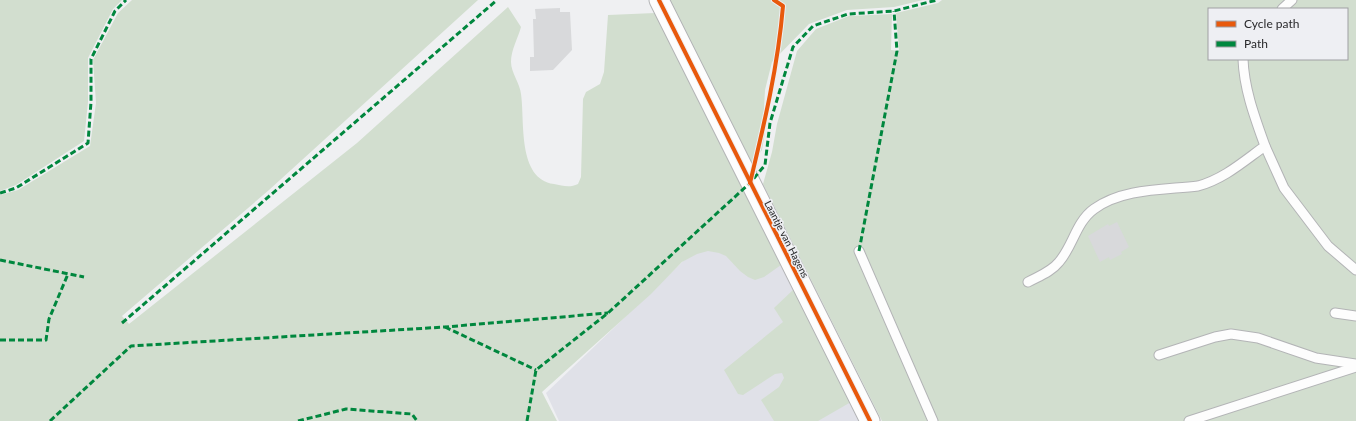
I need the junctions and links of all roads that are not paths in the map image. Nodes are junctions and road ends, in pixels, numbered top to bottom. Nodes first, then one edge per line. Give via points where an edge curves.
1 (659, 0) edge
2 (1292, 0) edge
3 (1283, 8) edge
4 (1243, 60) edge
5 (1265, 146) junction
6 (859, 251) dead end
7 (1356, 270) edge
8 (1028, 282) dead end
9 (1336, 313) dead end
10 (1356, 316) edge
11 (1159, 355) dead end
12 (1356, 364) edge
13 (1356, 367) edge
14 (870, 421) edge
15 (933, 421) edge
16 (1188, 421) edge

1 - 14 street, Laantje van Hagens
2 - 3 lane
4 - 5 lane via 1250,101
5 - 7 lane via 1284,188 1328,246
5 - 8 lane via 1208,184 1138,192 1110,200 1094,209 1076,231 1059,262 1046,273
6 - 15 lane
9 - 10 lane
11 - 12 lane via 1231,334 1258,338 1316,358
13 - 16 lane

